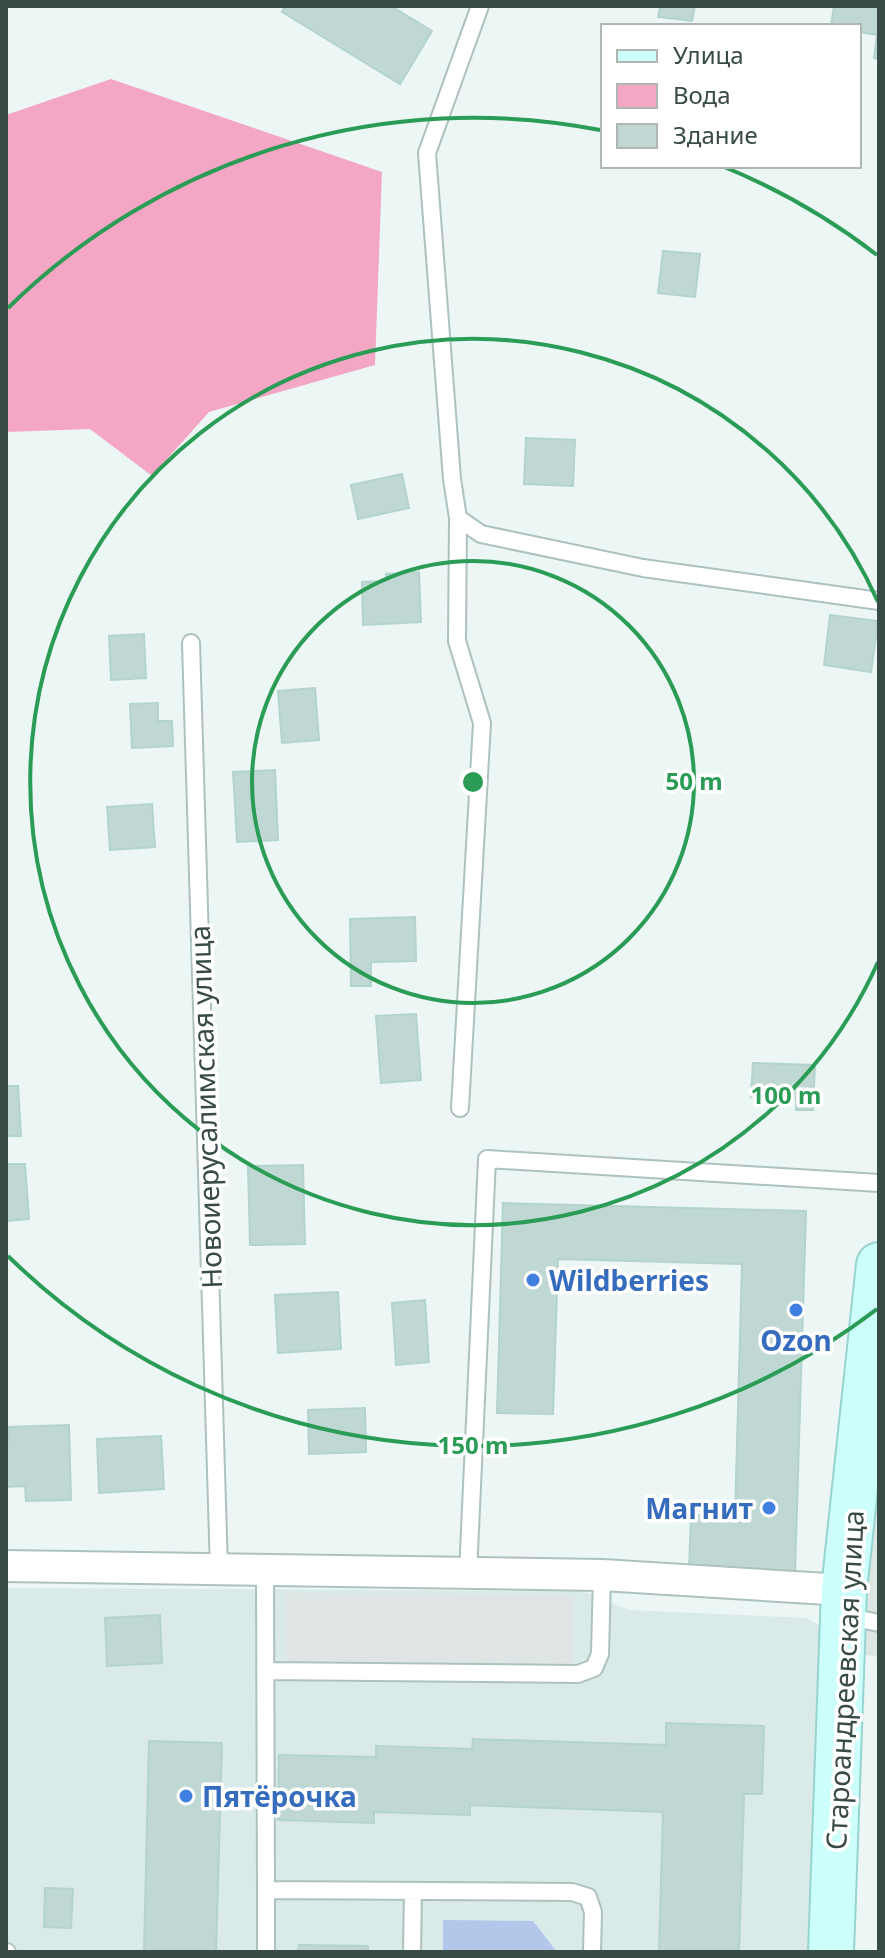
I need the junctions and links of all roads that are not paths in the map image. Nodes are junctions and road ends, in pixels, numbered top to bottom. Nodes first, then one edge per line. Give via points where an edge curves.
1 (480, 6) edge
2 (458, 518) junction
3 (879, 601) edge
4 (191, 643) dead end
5 (460, 1108) dead end
6 (879, 1183) edge
7 (879, 1268) edge
8 (6, 1566) edge
9 (219, 1570) junction
10 (265, 1571) junction
11 (468, 1573) junction
12 (602, 1575) junction
13 (855, 1610) edge
14 (265, 1671) junction
15 (266, 1890) junction
16 (413, 1891) junction
17 (266, 1952) edge
18 (412, 1952) edge
19 (592, 1952) edge
20 (831, 1952) edge

1 - 2 lane via 427,153
2 - 3 lane via 481,534 600,560
2 - 5 lane via 457,641 482,723
4 - 9 lane, Новоиерусалимская улица
6 - 11 lane via 487,1159
7 - 13 street, Староандреевская улица
8 - 9 street
9 - 10 street
10 - 11 street
10 - 14 lane
11 - 12 street
12 - 13 street
12 - 14 lane via 600,1654 594,1668 578,1674
13 - 20 street, Староандреевская улица
14 - 15 lane
15 - 16 lane
15 - 17 lane
16 - 18 lane
16 - 19 lane via 572,1892 588,1897

